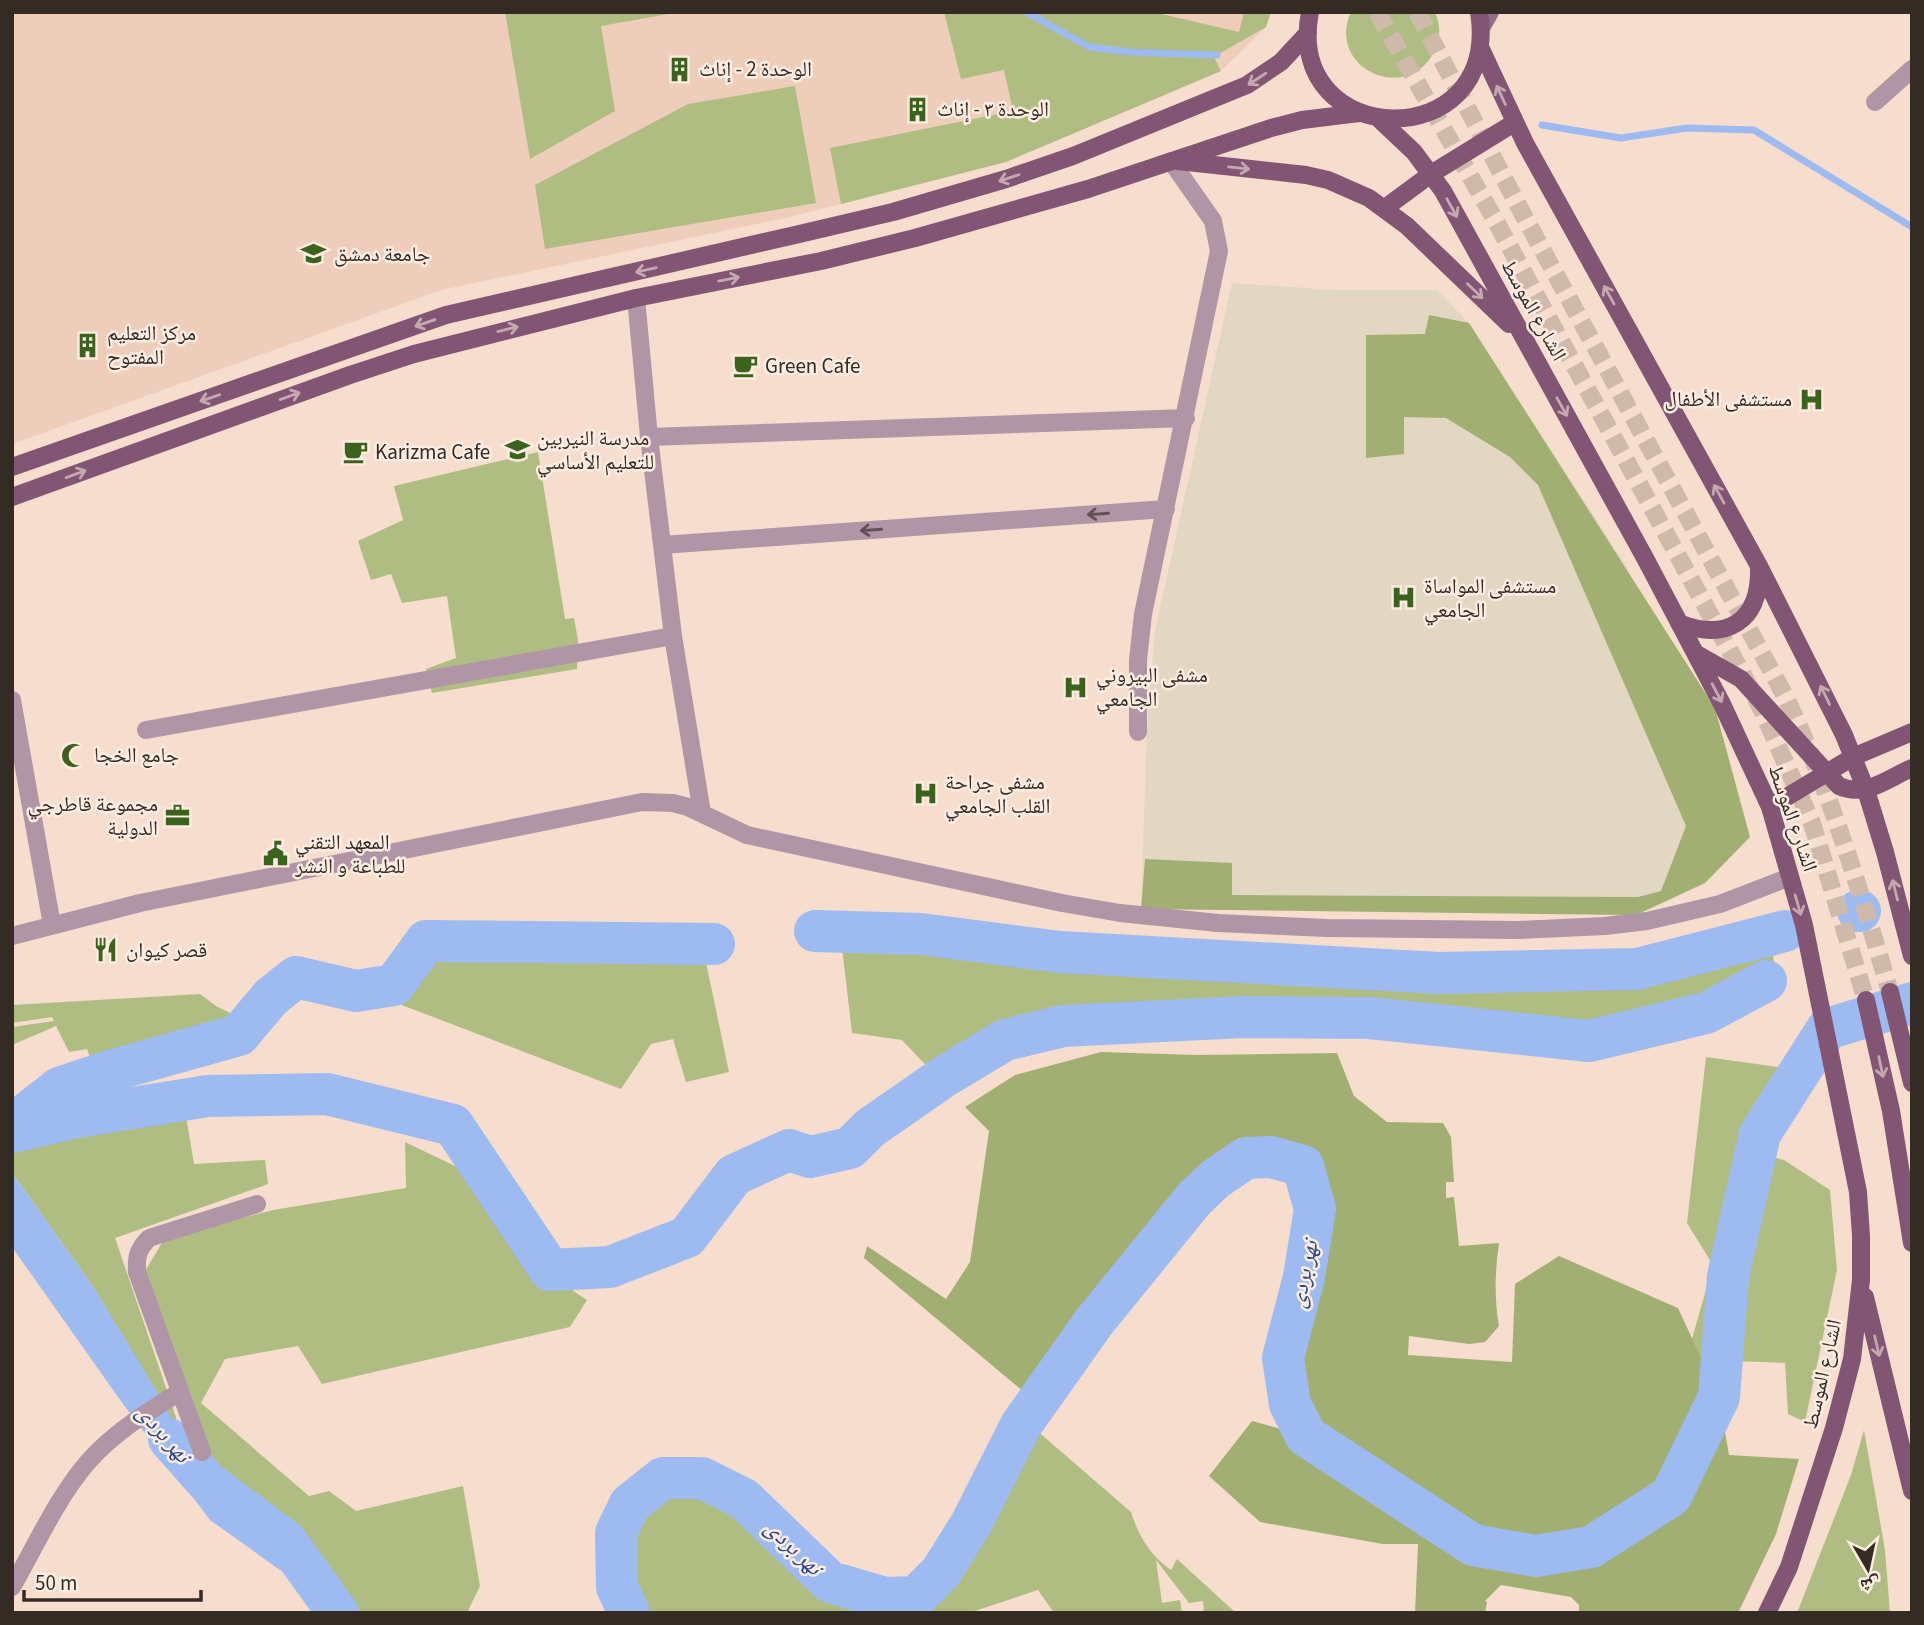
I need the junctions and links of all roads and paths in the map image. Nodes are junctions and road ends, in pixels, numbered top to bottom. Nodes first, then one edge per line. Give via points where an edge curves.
1 (1310, 12) edge
2 (1483, 17) edge
3 (1308, 33) junction
4 (1480, 47) junction
5 (1912, 69) edge
6 (1875, 102) dead end
7 (1359, 113) junction
8 (1377, 118) junction
9 (1514, 123) junction
10 (1171, 161) junction
11 (1431, 174) junction
12 (1385, 208) junction
13 (636, 298) junction
14 (1522, 336) junction
15 (1185, 418) junction
16 (649, 438) junction
17 (12, 467) edge
18 (12, 497) edge
19 (1166, 509) junction
20 (662, 545) junction
21 (1759, 566) junction
22 (1679, 623) junction
23 (673, 636) junction
24 (1695, 653) junction
25 (12, 700) edge
26 (146, 730) dead end
27 (1138, 732) dead end
28 (1912, 732) edge
29 (1853, 757) junction
30 (1912, 768) edge
31 (1826, 772) junction
32 (1866, 790) junction
33 (1770, 807) junction
34 (702, 813) junction
35 (1790, 877) junction
36 (52, 925) junction
37 (12, 936) edge
38 (1912, 956) edge
39 (1890, 992) tunnel mouth
40 (1866, 1000) tunnel mouth
41 (1912, 1083) edge
42 (257, 1204) dead end
43 (1912, 1243) edge
44 (1861, 1280) junction
45 (180, 1392) junction
46 (202, 1452) dead end
47 (1912, 1490) edge
48 (12, 1587) edge
49 (1767, 1613) edge

1 - 3 main road
2 - 4 main road
3 - 7 main road via 1310,53 1327,89
3 -> 17 main road via 1281,62 1247,85 1006,179 893,212 446,315
4 - 8 main road via 1465,83 1436,110 1397,120
9 -> 4 main road
5 - 6 street
7 - 8 main road
7 - 10 main road via 1302,120
8 - 11 main road, الشارع الموسط
9 - 11 main road
21 -> 9 main road
10 -> 12 main road via 1306,175 1348,188
13 -> 10 main road via 915,238 1007,214
10 - 15 street via 1213,221 1218,241
11 - 12 main road
11 -> 14 main road, الشارع الموسط
12 -> 14 main road
13 - 16 street
18 -> 13 main road via 414,354
14 -> 22 main road, الشارع الموسط
15 - 16 street
15 - 19 street
16 - 20 street
19 -> 20 street
19 - 27 street via 1141,629
20 - 23 street
21 - 22 main road via 1757,596 1736,623 1706,631
29 -> 21 main road
22 - 24 main road, الشارع الموسط
23 - 26 street
23 - 34 street
24 - 31 main road via 1741,679
24 -> 33 main road, الشارع الموسط
25 - 36 street
28 - 29 main road
29 - 31 main road
29 - 32 main road
30 - 32 main road
31 - 32 main road via 1839,786
31 - 33 main road
38 -> 32 main road
33 - 35 main road, الشارع الموسط
34 - 35 street via 747,835 1062,904 1218,923 1518,930 1605,926 1720,904
34 - 36 street via 673,803 642,802 140,903
35 -> 44 main road, الشارع الموسط via 1804,925 1858,1192
36 - 37 street
39 - 41 main road
40 -> 43 main road via 1891,1111
42 - 45 street via 149,1238 140,1247 137,1272
44 -> 47 main road
44 - 49 main road, الشارع الموسط via 1845,1394 1789,1567
45 - 46 street
45 - 48 street via 121,1431 88,1463

